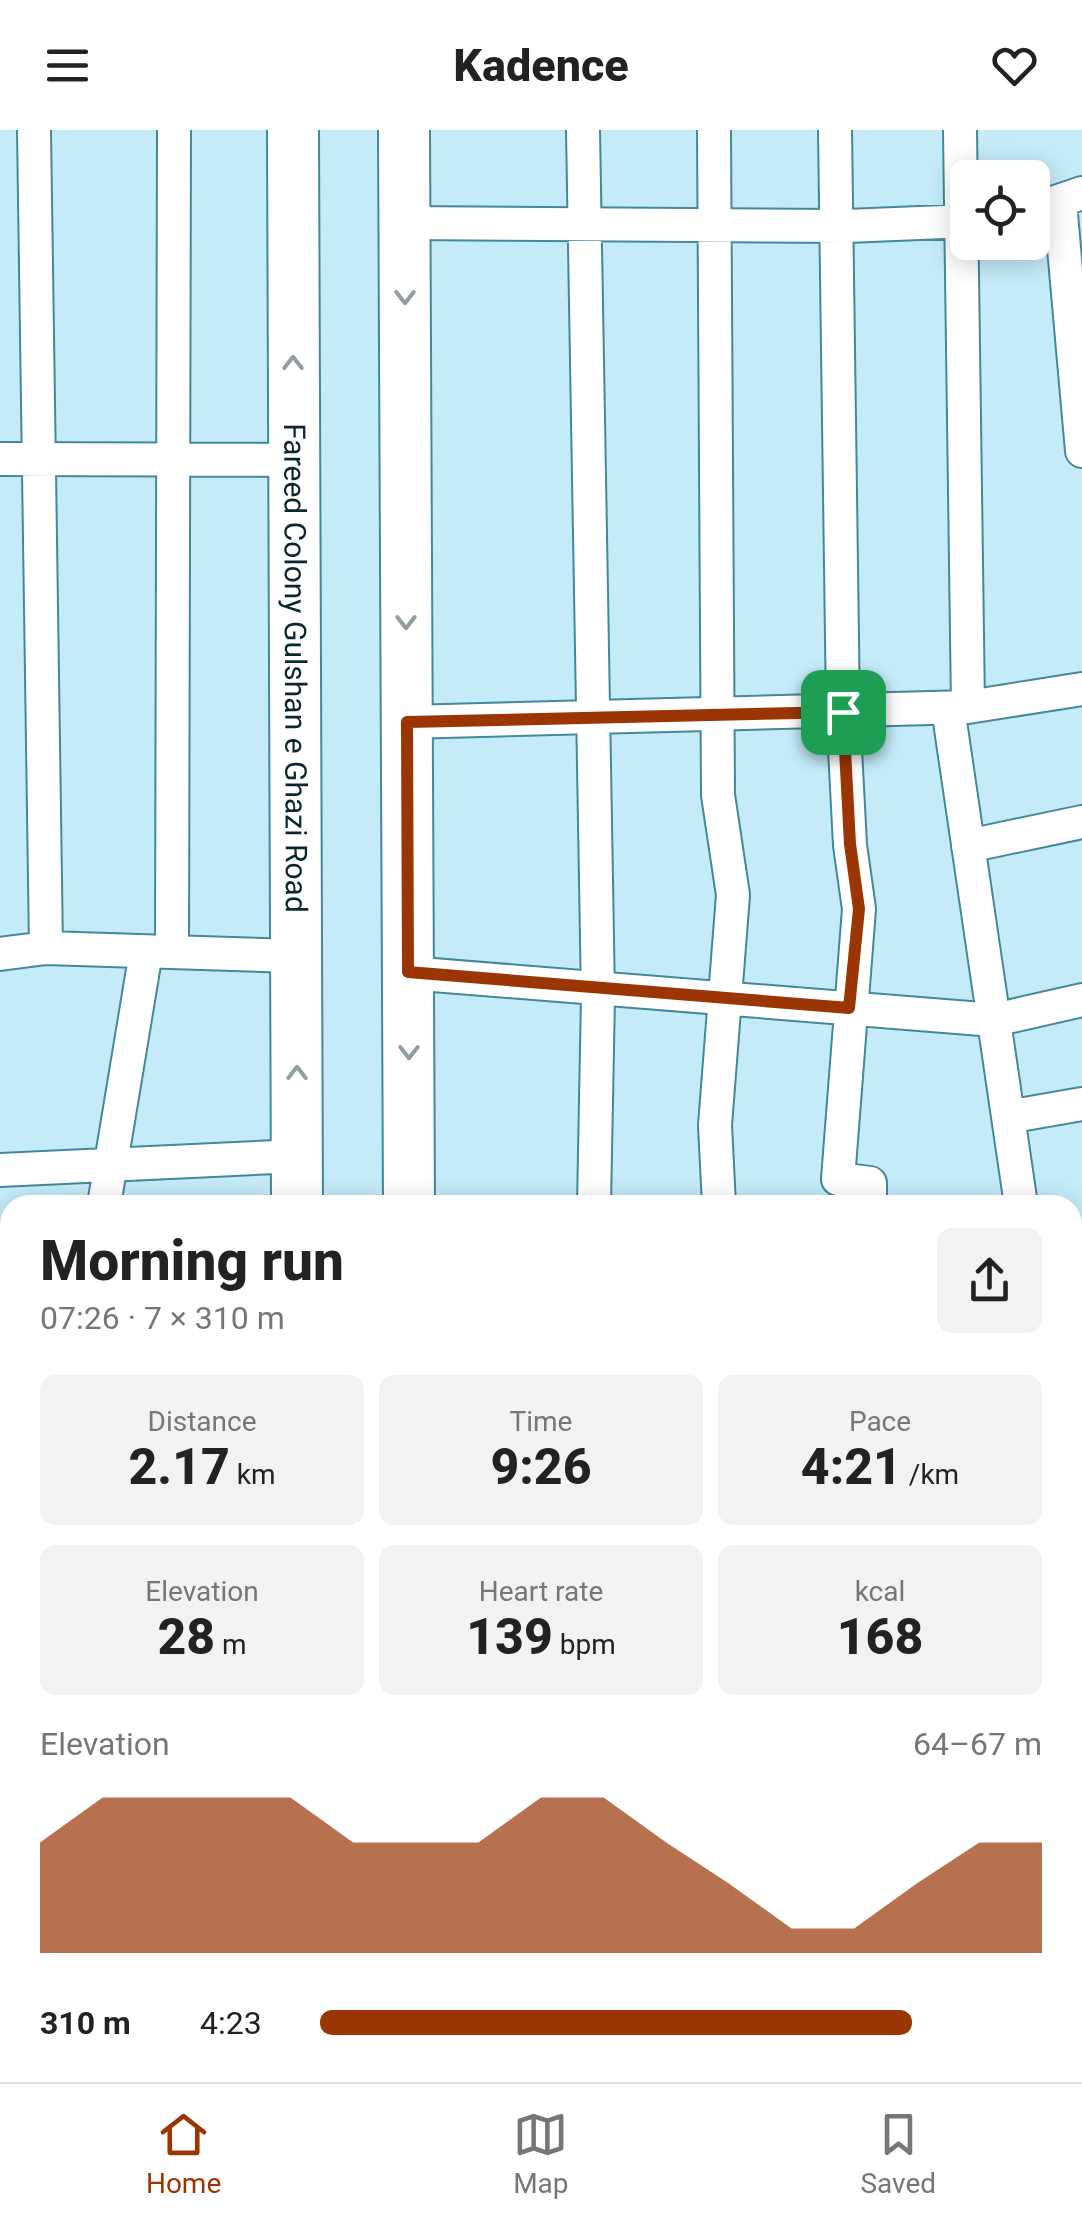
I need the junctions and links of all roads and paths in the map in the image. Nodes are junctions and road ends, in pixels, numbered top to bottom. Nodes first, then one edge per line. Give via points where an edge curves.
1 (34, 130) edge
2 (174, 130) edge
3 (293, 130) edge
4 (404, 130) edge
5 (582, 130) edge
6 (714, 130) edge
7 (836, 130) edge
8 (960, 130) edge
9 (962, 160) edge
10 (1058, 202) edge
11 (950, 222) edge
12 (404, 223) junction
13 (582, 224) junction
14 (712, 225) junction
15 (838, 226) junction
16 (964, 260) edge
17 (1082, 451) edge
18 (0, 459) edge
19 (40, 459) junction
20 (173, 460) junction
21 (294, 460) junction
22 (1082, 690) edge
23 (958, 708) junction
24 (843, 712) junction
25 (716, 715) junction
26 (594, 719) junction
27 (407, 722) junction
28 (1081, 829) edge
29 (968, 846) junction
30 (46, 948) junction
31 (159, 952) junction
32 (0, 954) edge
33 (296, 956) junction
34 (408, 972) junction
35 (598, 988) junction
36 (726, 998) junction
37 (1082, 1000) edge
38 (849, 1008) junction
39 (994, 1020) junction
40 (1082, 1104) edge
41 (1008, 1117) junction
42 (297, 1156) junction
43 (109, 1166) junction
44 (0, 1170) edge
45 (105, 1195) edge
46 (297, 1195) edge
47 (409, 1195) edge
48 (594, 1195) edge
49 (719, 1195) edge
50 (870, 1195) edge
51 (1020, 1195) edge

1 - 19 street
2 - 20 street
21 -> 3 main road, Fareed Colony Gulshan e Ghazi Road
4 - 12 main road
5 - 13 street
6 - 14 street
7 - 15 street
8 - 9 street
10 - 17 street
11 - 15 street
12 - 13 street
12 -> 27 main road
13 - 14 street
13 - 26 street
14 - 15 street
14 - 25 street
15 - 24 street
16 - 23 street
18 - 19 street
19 - 20 street
19 - 30 street
20 - 21 street
20 - 31 street
21 - 33 main road, Fareed Colony Gulshan e Ghazi Road
22 - 23 street
23 - 24 street
23 - 29 street
24 - 25 street
24 - 38 street via 859,909
25 - 26 street
25 - 36 street via 718,794 733,894
26 - 27 street
26 - 35 street
27 - 34 main road
28 - 29 street
29 - 39 street
30 - 31 street
30 - 32 street
31 - 33 street
31 - 43 street
42 -> 33 main road, Fareed Colony Gulshan e Ghazi Road
34 - 35 street
34 -> 47 main road
35 - 36 street
35 - 48 street
36 - 38 street
36 - 49 street via 715,1125
37 - 39 street
38 - 39 street
38 - 50 street via 838,1179 870,1183
39 - 41 street
40 - 41 street
41 - 51 street
42 - 43 street
42 - 46 main road, Fareed Colony Gulshan e Ghazi Road
43 - 44 street
43 - 45 street

